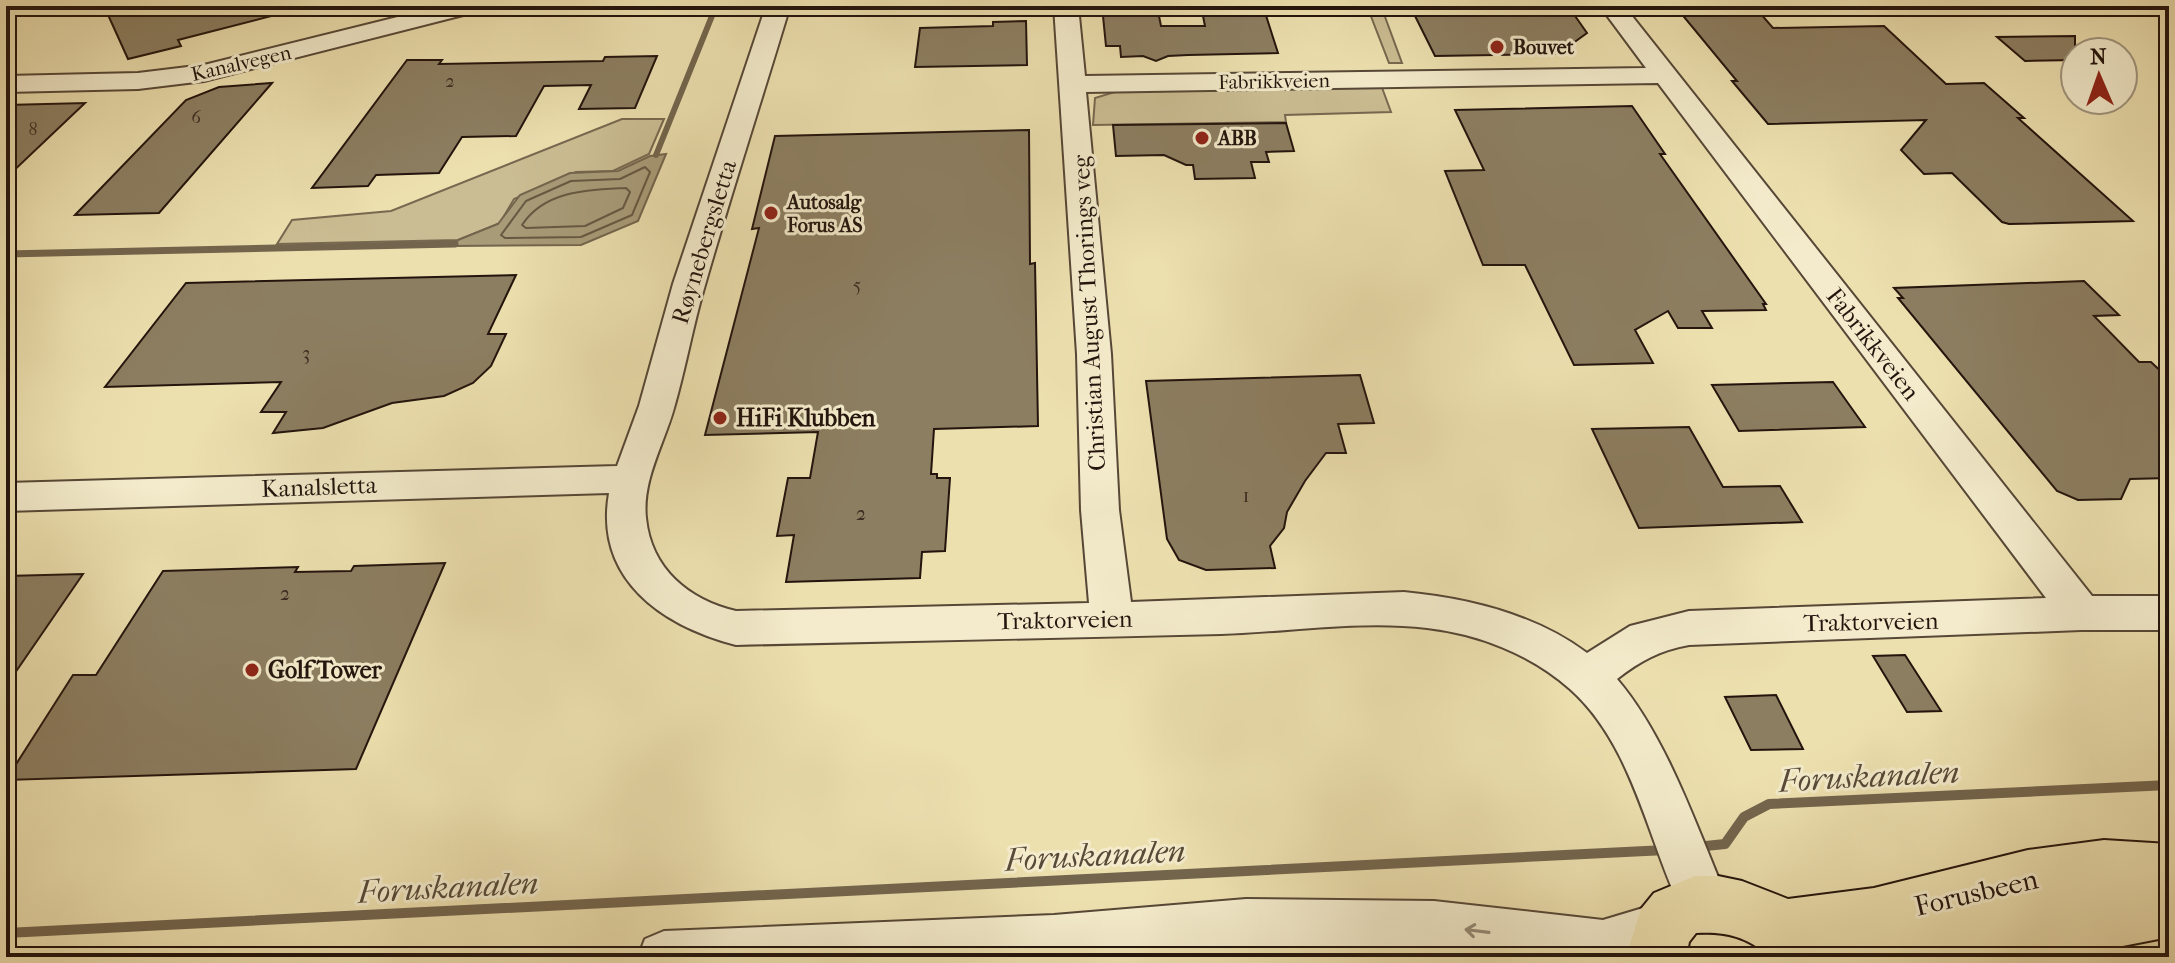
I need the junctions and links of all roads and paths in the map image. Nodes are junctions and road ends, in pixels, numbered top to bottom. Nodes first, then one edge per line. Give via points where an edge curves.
1 (471, 6) edge
2 (778, 6) edge
3 (1066, 6) edge
4 (1612, 6) edge
5 (1666, 75) junction
6 (6, 84) edge
7 (1073, 84) junction
8 (633, 479) junction
9 (6, 497) edge
10 (2081, 613) junction
11 (2169, 613) edge
12 (1112, 620) junction
13 (1588, 678) junction
14 (2169, 873) edge
15 (2169, 909) edge
16 (1677, 913) edge
17 (1054, 940) junction
18 (1807, 948) edge
19 (664, 957) edge
20 (1228, 957) edge
21 (1974, 957) edge

1 - 6 street, Kanalvegen via 204,73 138,81
2 - 8 street, Røynebergsletta
3 - 7 street, Christian August Thorings veg
4 - 5 street, Fabrikkveien
5 - 7 street, Fabrikkveien
5 - 10 street, Fabrikkveien
7 - 12 street, Christian August Thorings veg
8 - 9 street, Kanalsletta
8 - 12 street, Traktorveien via 626,516 640,569 663,594 710,623 765,628
10 - 11 street, Traktorveien
10 - 13 street, Traktorveien via 1689,628 1653,634 1619,652
12 - 13 street, Traktorveien via 1432,611 1511,633
13 - 16 street, Traktorveien via 1647,766 1665,816
14 - 18 main road, Forusbeen via 2041,900 1894,948
15 - 21 main road via 2062,927
16 -> 17 street via 1603,946 1402,925 1246,924
16 - 18 main road via 1742,907
17 - 19 street
17 - 20 street

